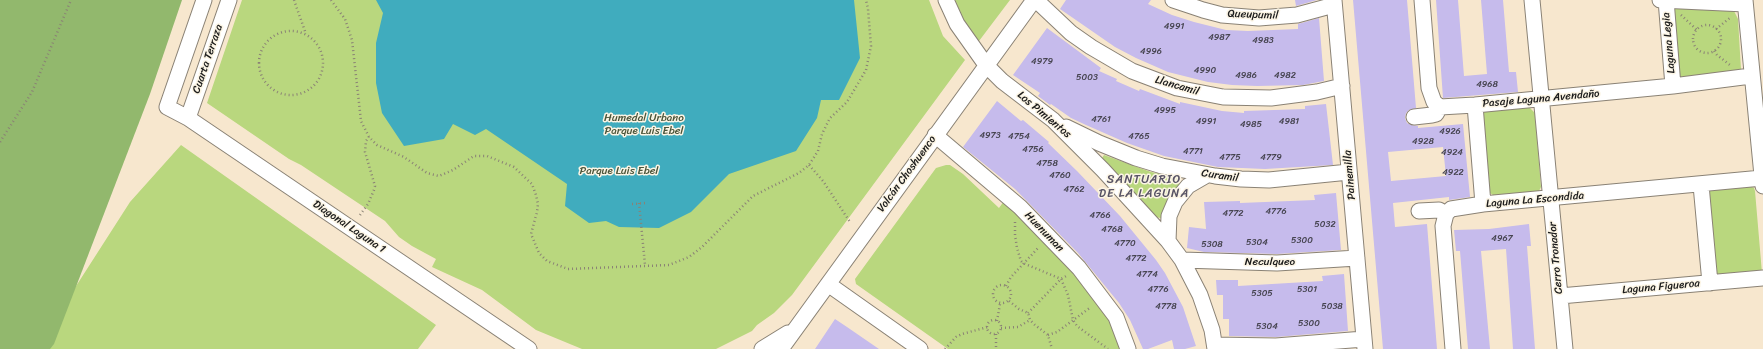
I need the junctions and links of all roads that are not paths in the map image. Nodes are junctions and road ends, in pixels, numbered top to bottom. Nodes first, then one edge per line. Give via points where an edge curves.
1 (204, 0) edge
2 (229, 0) edge
3 (946, 0) edge
4 (1035, 0) edge
5 (1173, 0) edge
6 (1422, 0) edge
7 (1532, 0) edge
8 (1660, 0) edge
9 (1666, 0) edge
10 (1334, 2) edge
11 (1745, 2) edge
12 (986, 65) junction
13 (1751, 76) junction
14 (1342, 86) junction
15 (1673, 86) junction
16 (1542, 98) junction
17 (1475, 105) junction
18 (1440, 107) junction
19 (1414, 117) dead end
20 (188, 118) junction
21 (1053, 120) junction
22 (935, 135) junction
23 (1349, 172) junction
24 (1207, 175) junction
25 (1763, 182) edge
26 (1701, 185) junction
27 (1551, 198) junction
28 (1483, 204) junction
29 (1419, 211) dead end
30 (1446, 214) junction
31 (1168, 240) junction
32 (1357, 258) junction
33 (1182, 260) junction
34 (1763, 278) edge
35 (1710, 283) junction
36 (828, 284) junction
37 (1560, 296) junction
38 (799, 323) junction
39 (902, 344) edge
40 (1365, 344) edge
41 (1215, 347) edge
42 (529, 349) edge
43 (762, 349) edge
44 (781, 349) edge
45 (920, 349) edge
46 (1128, 349) edge
47 (1453, 349) edge
48 (1565, 349) edge

1 - 20 street, Diagonal Laguna 1 via 167,107
2 - 20 street, Cuarta Terraza
3 - 12 street, Los Pimientos via 960,29
4 - 12 street, Volcán Choshuenco
4 - 14 street, Llancamil via 1091,48 1132,71 1177,88 1224,97 1263,98 1294,96
5 - 10 street, Queupumil via 1222,15 1259,18 1297,15
6 - 18 street via 1429,88 1434,102
7 - 16 street, Cerro Tronador
8 - 9 street
9 - 11 street
9 - 15 street, Laguna Legia
10 - 14 street, Painemilla
11 - 13 street
12 - 21 street, Los Pimientos via 1002,81
12 - 22 street, Volcán Choshuenco
13 - 15 street, Pasaje Laguna Avendaño
13 - 25 street
14 - 23 street, Painemilla
15 - 16 street, Pasaje Laguna Avendaño
16 - 17 street, Pasaje Laguna Avendaño
16 - 27 street, Cerro Tronador
17 - 18 street, Pasaje Laguna Avendaño
17 - 28 street
18 - 19 street via 1432,116
20 - 42 street, Diagonal Laguna 1
21 - 24 street, Curamil via 1136,158
21 - 31 street, Los Pimientos
22 - 36 street, Volcán Choshuenco
22 - 46 street, Huenuman via 1020,206 1079,268 1116,317
23 - 24 street, Curamil via 1261,180
23 - 32 street, Painemilla
24 - 31 street via 1188,186 1175,202 1169,216
25 - 26 street, Laguna La Escondida
26 - 27 street, Laguna La Escondida
26 - 35 street
27 - 28 street, Laguna La Escondida
27 - 37 street, Cerro Tronador
28 - 30 street, Laguna La Escondida via 1451,209
29 - 30 street via 1436,209
30 - 47 street via 1442,226
31 - 33 street, Los Pimientos
32 - 33 street, Neculqueo via 1277,263
32 - 40 street, Painemilla
33 - 41 street, Los Pimientos via 1200,294
34 - 35 street, Laguna Figueroa
35 - 37 street, Laguna Figueroa
36 - 38 street, Volcán Choshuenco
36 - 39 street
37 - 48 street, Cerro Tronador
38 - 43 street
38 - 44 street, Volcán Choshuenco
39 - 45 street
40 - 41 street

